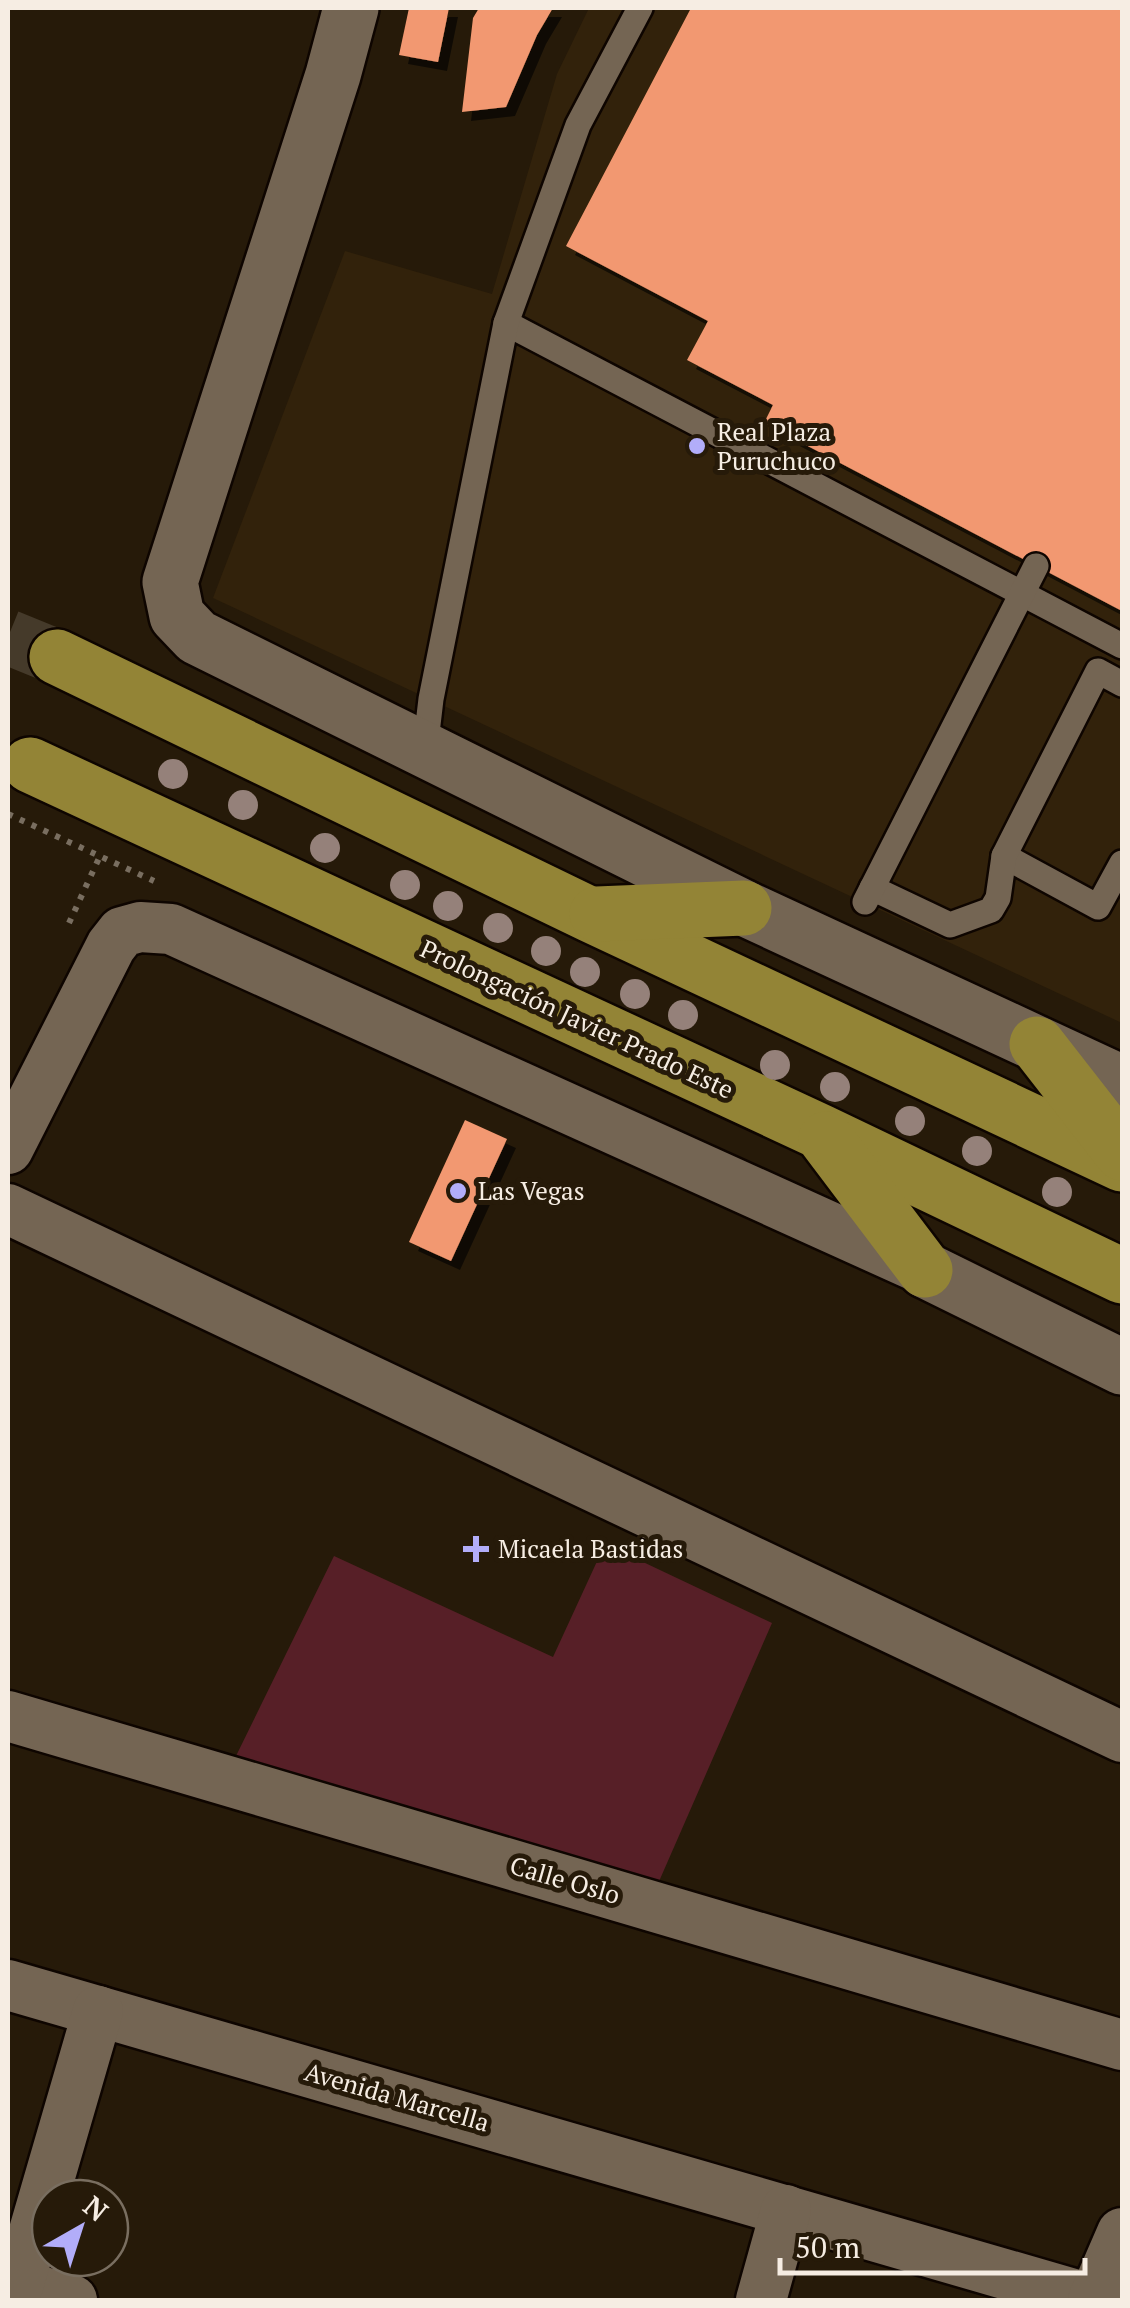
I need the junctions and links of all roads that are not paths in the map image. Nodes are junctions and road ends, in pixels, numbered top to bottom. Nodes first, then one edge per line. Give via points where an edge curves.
1 (350, 8) edge
2 (640, 8) edge
3 (506, 323) junction
4 (1036, 566) dead end
5 (1021, 593) junction
6 (1122, 646) edge
7 (57, 657) tunnel mouth
8 (1122, 684) edge
9 (425, 750) junction
10 (30, 765) dead end
11 (1004, 856) junction
12 (1122, 862) edge
13 (744, 908) junction
14 (591, 914) junction
15 (1037, 1044) junction
16 (1122, 1083) edge
17 (821, 1132) junction
18 (8, 1149) edge
19 (1122, 1153) edge
20 (1122, 1164) edge
21 (8, 1209) edge
22 (925, 1270) junction
23 (1122, 1276) edge
24 (1122, 1367) edge
25 (8, 1716) edge
26 (1122, 1737) edge
27 (8, 1985) edge
28 (98, 2011) junction
29 (1122, 2045) edge
30 (786, 2210) junction
31 (1122, 2232) edge
32 (13, 2290) edge
33 (72, 2300) edge
34 (762, 2300) edge
35 (1093, 2300) edge

1 - 9 street via 170,582 177,616 197,638
2 - 3 lane via 578,125
3 - 5 lane
3 - 9 lane
4 - 5 lane
5 - 6 lane
5 - 11 lane via 868,895 950,925 991,910
7 - 14 main road
8 - 11 lane via 1098,671
9 - 13 street
10 - 17 main road, Prolongación Javier Prado Este
11 - 12 lane via 1098,907
13 - 14 main road
13 - 15 street
14 - 20 main road
15 - 16 street
15 - 19 main road
17 - 22 main road
17 - 23 main road, Prolongación Javier Prado Este
18 - 22 street via 111,946 122,932 171,929
21 - 26 street
22 - 24 street
25 - 29 street, Calle Oslo
27 - 28 street, Avenida Marcella
28 - 30 street, Avenida Marcella
28 - 32 street
30 - 34 street
30 - 35 street
31 - 35 street
32 - 33 street

